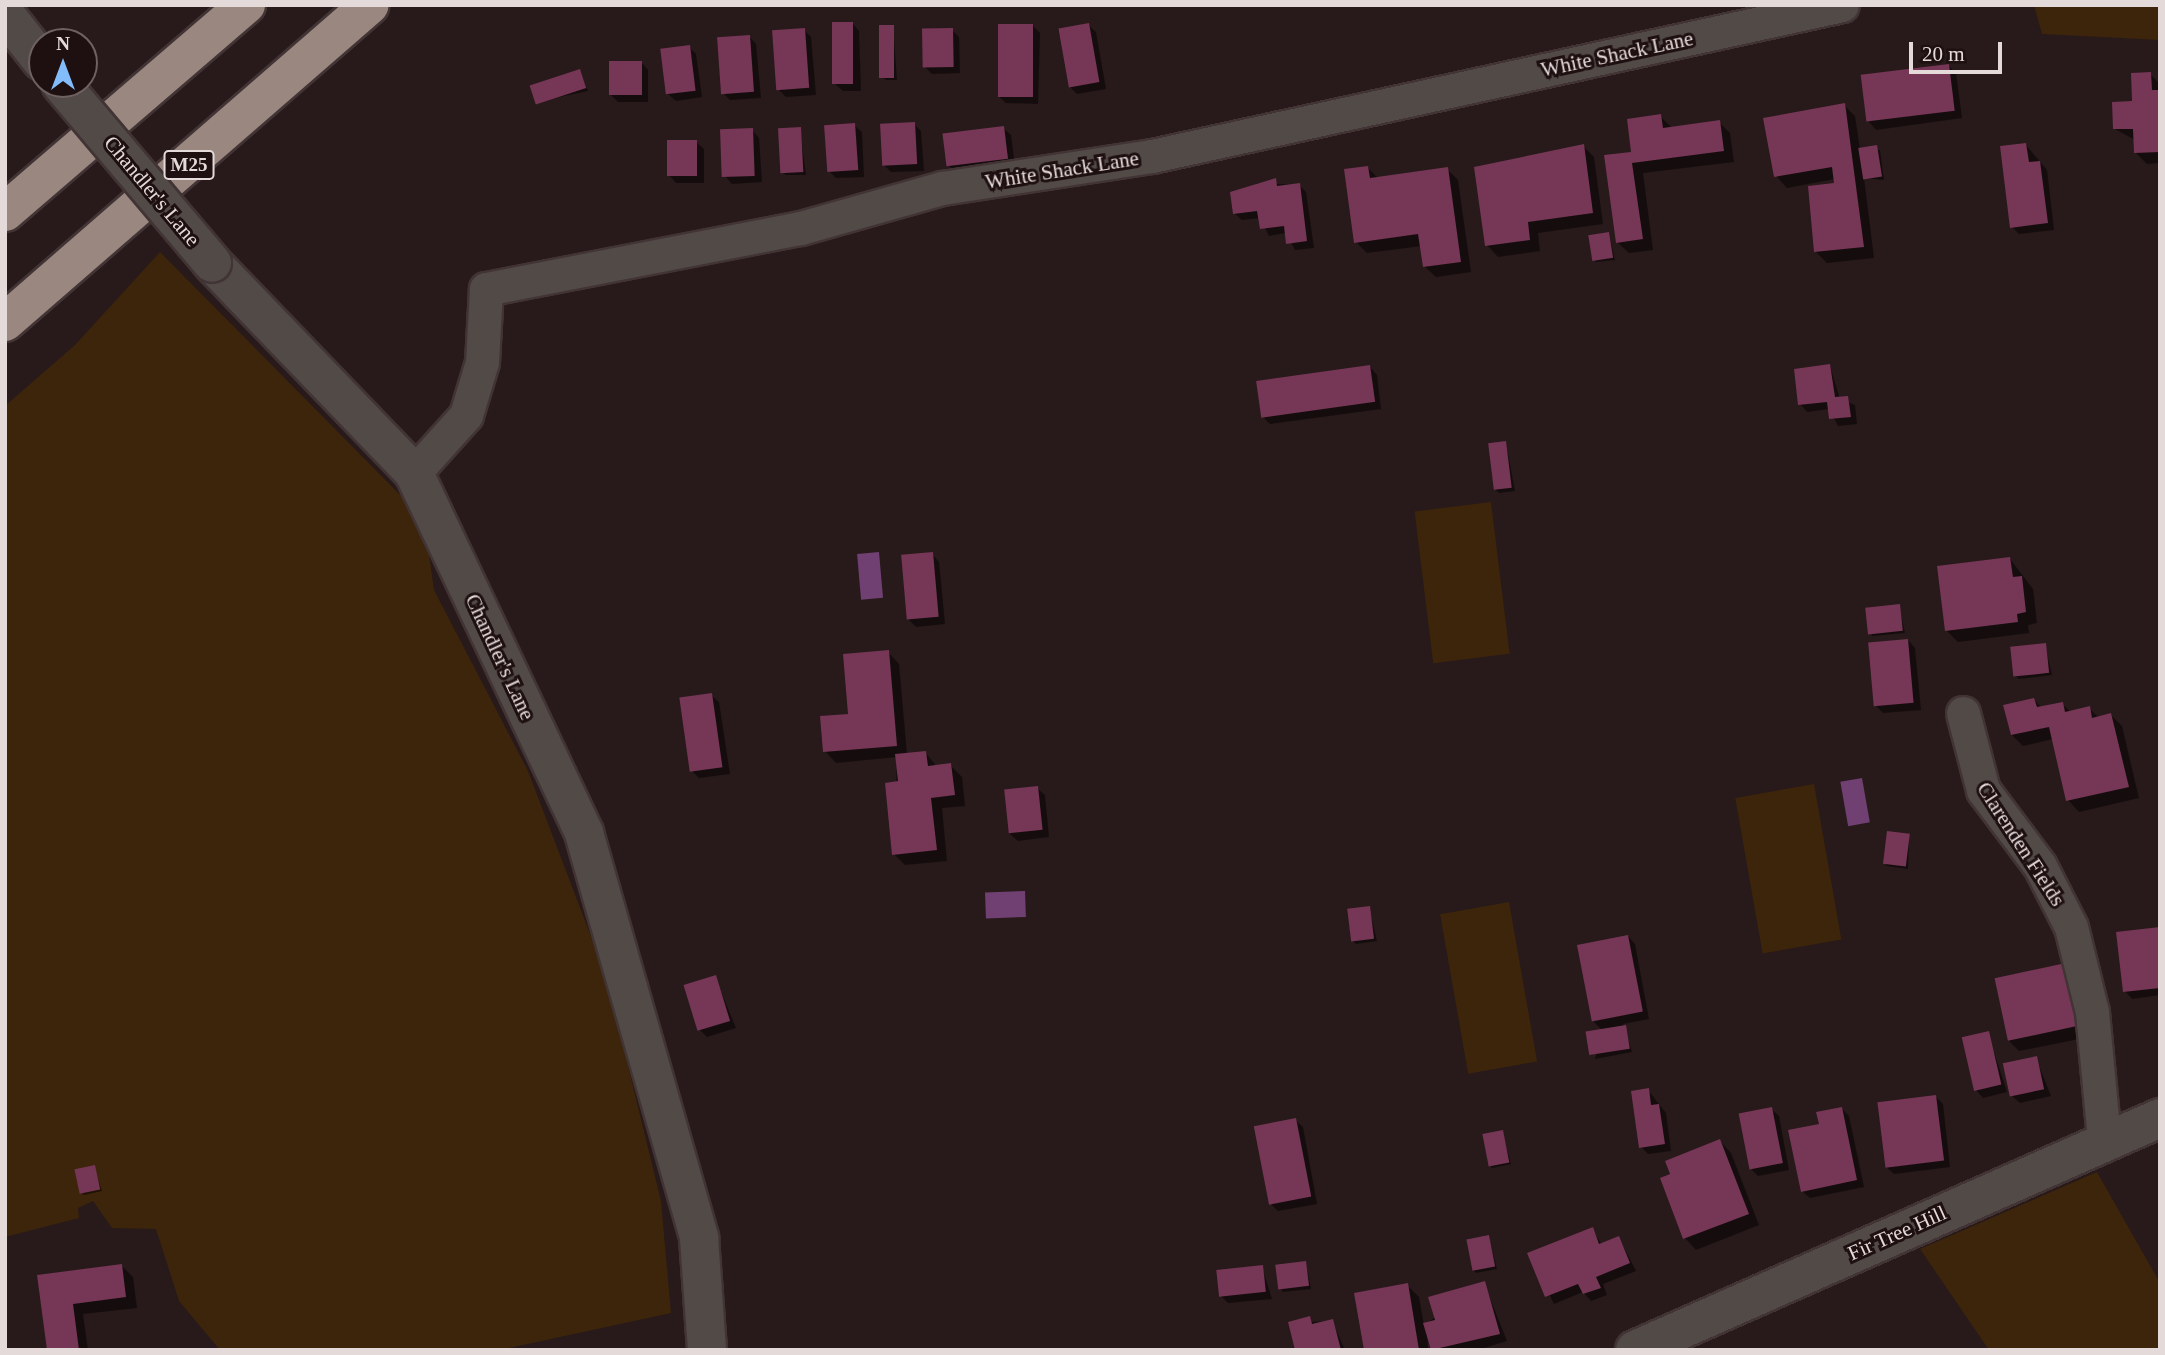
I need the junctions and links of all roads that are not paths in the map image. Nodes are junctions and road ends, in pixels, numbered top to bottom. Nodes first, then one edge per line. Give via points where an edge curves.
1 (246, 5) edge
2 (370, 5) edge
3 (1842, 5) edge
4 (5, 14) edge
5 (28, 44) edge
6 (73, 98) edge
7 (5, 212) edge
8 (5, 322) edge
9 (414, 473) junction
10 (1962, 713) dead end
11 (2160, 1118) edge
12 (2104, 1140) junction
13 (707, 1350) edge
14 (1635, 1350) edge

1 - 7 highway
2 - 8 highway, M25
3 - 9 street, White Shack Lane via 1152,156 942,188 801,229 486,289 482,362 466,415
4 - 5 street
6 - 9 street, Chandler's Lane, bridge via 212,263
9 - 13 street, Chandler's Lane via 584,834 699,1238
10 - 12 street, Clarenden Fields via 1983,790 2040,866 2071,927 2092,1012
11 - 12 street, Fir Tree Hill
12 - 14 street, Fir Tree Hill

